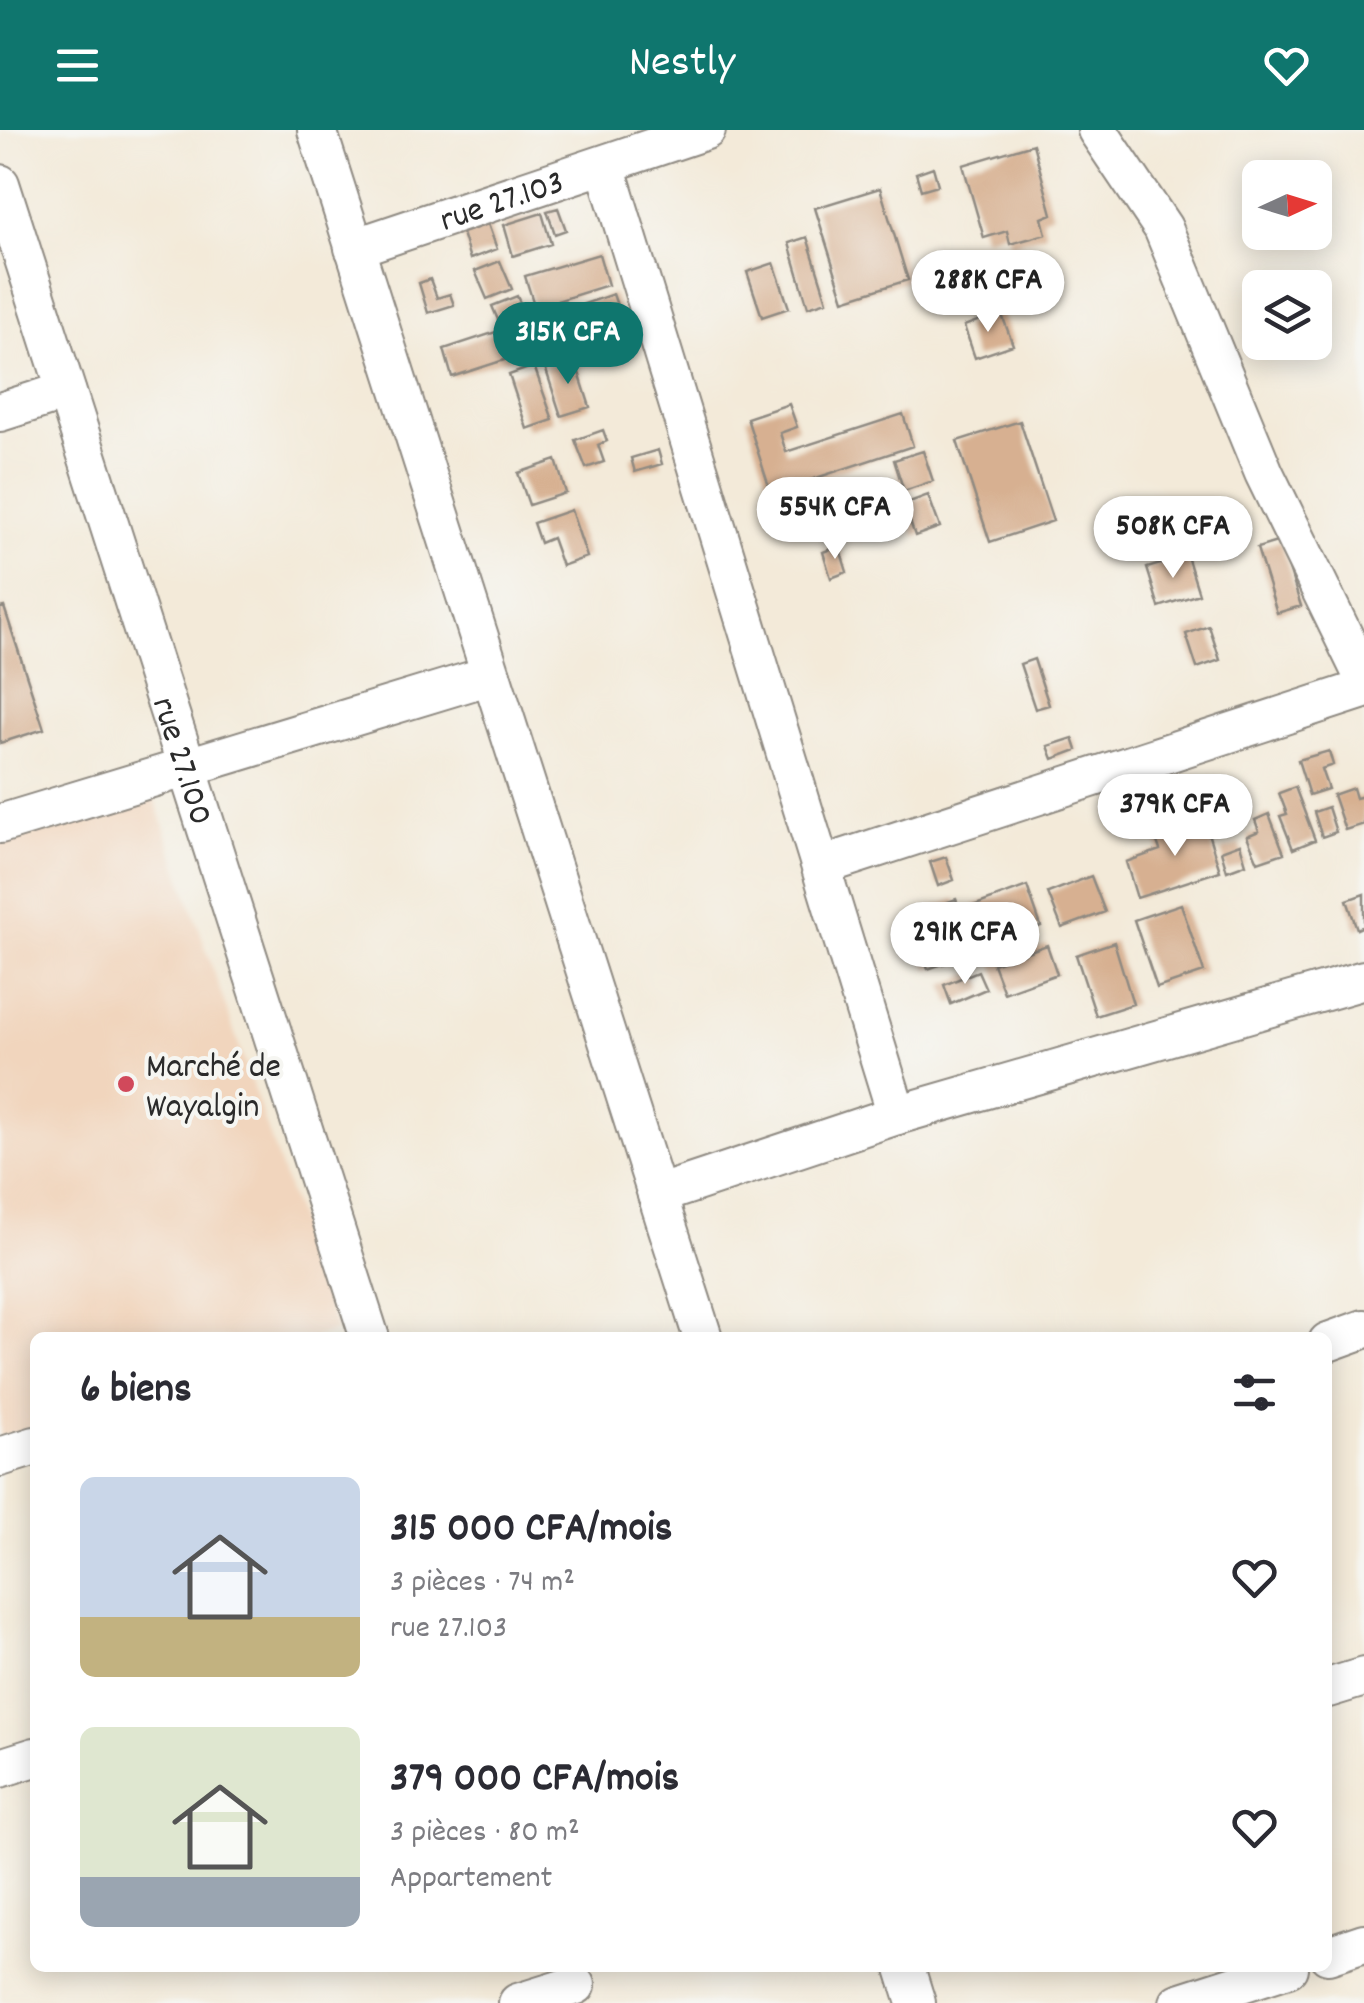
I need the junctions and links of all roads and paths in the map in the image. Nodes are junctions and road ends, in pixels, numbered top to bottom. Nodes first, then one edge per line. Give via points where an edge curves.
1 (316, 130) edge
2 (706, 130) edge
3 (1098, 130) edge
4 (605, 165) junction
5 (0, 184) edge
6 (354, 248) junction
7 (66, 391) junction
8 (0, 412) edge
9 (491, 674) junction
10 (1364, 678) edge
11 (1364, 690) edge
12 (186, 766) junction
13 (0, 824) edge
14 (820, 866) junction
15 (1364, 980) edge
16 (897, 1115) junction
17 (658, 1196) junction
18 (1364, 1330) edge
19 (366, 1332) edge
20 (701, 1332) edge
21 (1332, 1341) edge
22 (30, 1448) edge
23 (0, 1458) edge
24 (1364, 1676) edge
25 (1332, 1687) edge
26 (30, 1759) edge
27 (0, 1768) edge
28 (1364, 1943) edge
29 (1332, 1954) edge
30 (906, 1972) edge
31 (1276, 1972) edge
32 (576, 1985) edge
33 (1190, 2001) edge
34 (518, 2003) edge
35 (916, 2003) edge

1 - 6 street
2 - 4 street, rue 27.103
3 - 10 street via 1164,228 1264,473
4 - 6 street, rue 27.103
4 - 14 street
5 - 7 street, rue 27.100
6 - 9 street
7 - 8 street
7 - 12 street, rue 27.100
9 - 12 street
9 - 17 street
11 - 14 street
12 - 13 street
12 - 19 street, rue 27.100
14 - 16 street
15 - 16 street
16 - 17 street
17 - 20 street
18 - 21 street
22 - 23 street
24 - 25 street
26 - 27 street
28 - 29 street
30 - 35 street
31 - 33 street
32 - 34 street

